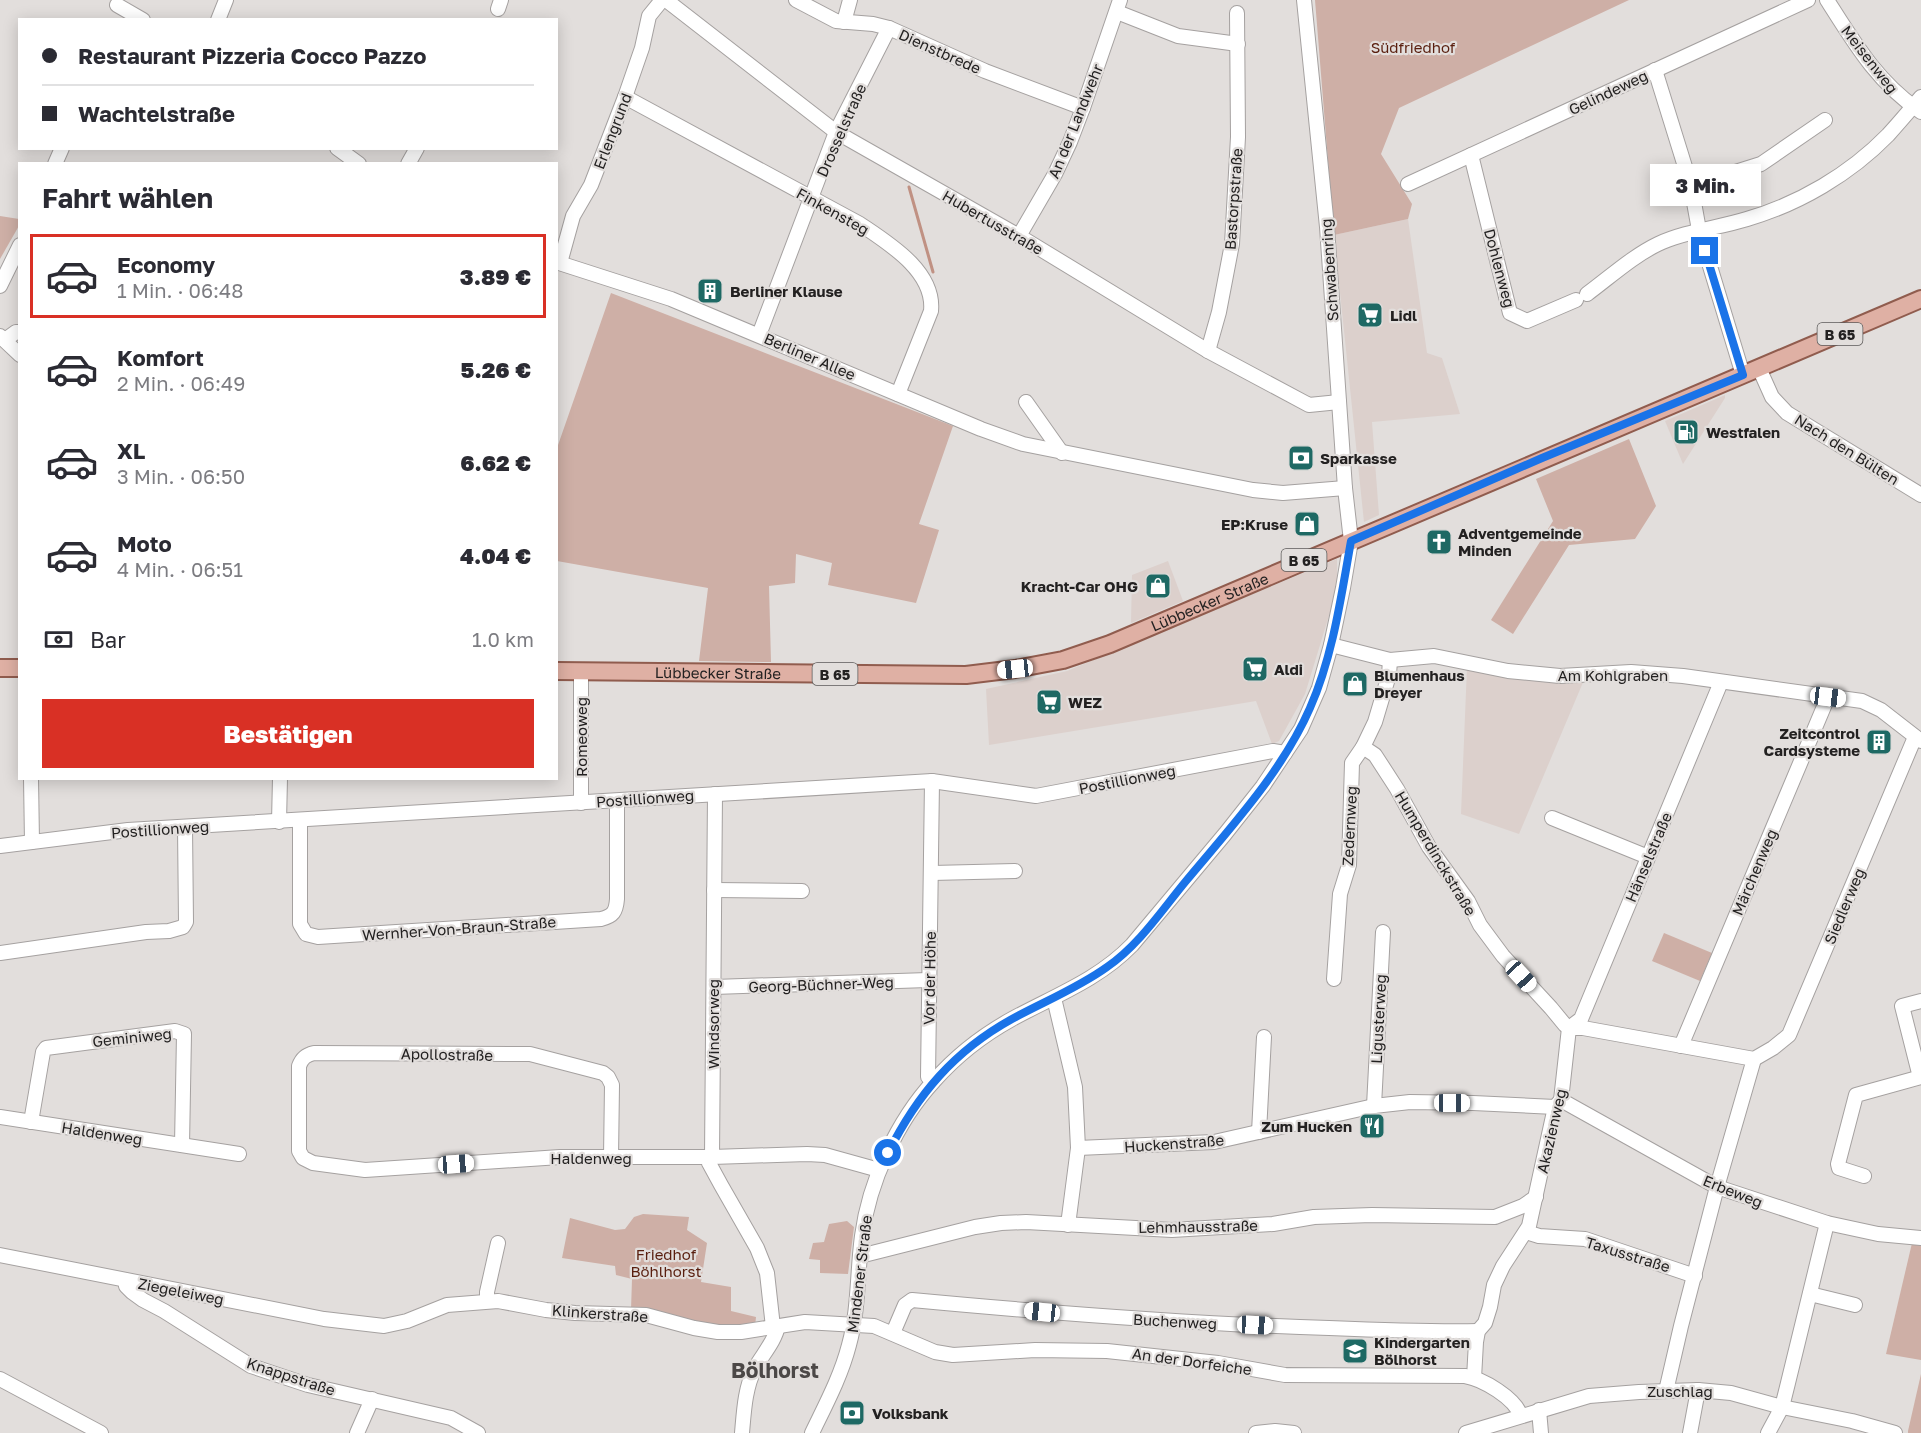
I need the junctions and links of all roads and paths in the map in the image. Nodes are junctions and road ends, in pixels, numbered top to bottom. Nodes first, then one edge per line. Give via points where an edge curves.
1 (226, 0) edge
2 (664, 0) edge
3 (796, 0) edge
4 (850, 0) edge
5 (1304, 0) edge
6 (1808, 0) edge
7 (1827, 0) edge
8 (118, 3) edge
9 (1118, 6) edge
10 (1237, 13) dead end
11 (113, 18) edge
12 (140, 18) edge
13 (219, 18) edge
14 (844, 22) junction
15 (889, 28) junction
16 (1238, 44) junction
17 (1655, 70) junction
18 (625, 97) junction
19 (1918, 105) edge
20 (1083, 108) junction
21 (1825, 120) dead end
22 (836, 132) junction
23 (340, 150) edge
24 (1471, 155) junction
25 (356, 162) edge
26 (1408, 184) dead end
27 (1691, 186) junction
28 (811, 198) junction
29 (1699, 231) junction
30 (1019, 236) junction
31 (18, 248) edge
32 (558, 262) edge
33 (0, 286) edge
34 (1921, 299) edge
35 (18, 332) edge
36 (759, 335) junction
37 (3, 338) edge
38 (1208, 351) junction
39 (18, 353) edge
40 (1751, 371) junction
41 (898, 394) junction
42 (1026, 402) dead end
43 (1339, 402) junction
44 (1062, 453) junction
45 (1345, 488) junction
46 (1921, 495) edge
47 (1351, 541) junction
48 (1331, 645) junction
49 (1390, 660) junction
50 (0, 668) edge
51 (18, 668) edge
52 (558, 671) edge
53 (581, 672) junction
54 (1722, 682) junction
55 (1828, 697) junction
56 (1918, 739) edge
57 (1363, 747) junction
58 (1285, 753) junction
59 (31, 780) edge
60 (280, 780) edge
61 (932, 781) junction
62 (715, 794) junction
63 (617, 801) junction
64 (581, 802) junction
65 (1552, 818) dead end
66 (300, 820) junction
67 (279, 822) junction
68 (184, 827) junction
69 (32, 842) junction
70 (0, 846) edge
71 (1648, 857) junction
72 (1015, 871) dead end
73 (932, 873) junction
74 (714, 890) junction
75 (802, 891) dead end
76 (1383, 932) dead end
77 (0, 953) edge
78 (1334, 979) dead end
79 (928, 980) junction
80 (714, 987) junction
81 (1054, 998) junction
82 (1921, 1001) edge
83 (1569, 1028) junction
84 (1264, 1037) dead end
85 (1681, 1046) junction
86 (1754, 1059) junction
87 (1921, 1077) edge
88 (933, 1081) junction
89 (1558, 1103) junction
90 (1374, 1106) junction
91 (0, 1118) edge
92 (31, 1122) junction
93 (1259, 1132) junction
94 (182, 1144) junction
95 (1078, 1148) junction
96 (239, 1154) dead end
97 (611, 1157) junction
98 (710, 1157) junction
99 (303, 1158) joint
100 (879, 1170) junction
101 (1864, 1176) dead end
102 (1717, 1187) junction
103 (1536, 1197) junction
104 (1827, 1223) junction
105 (1068, 1225) junction
106 (1526, 1232) junction
107 (1921, 1238) edge
108 (498, 1244) dead end
109 (0, 1255) edge
110 (860, 1256) junction
111 (1695, 1276) junction
112 (125, 1280) junction
113 (1810, 1294) junction
114 (487, 1301) junction
115 (1855, 1305) dead end
116 (854, 1324) junction
117 (363, 1325) joint
118 (776, 1326) junction
119 (1478, 1331) junction
120 (893, 1333) junction
121 (1474, 1378) junction
122 (0, 1379) edge
123 (1698, 1390) junction
124 (1666, 1391) junction
125 (372, 1399) junction
126 (1782, 1407) junction
127 (1539, 1410) junction
128 (1521, 1416) junction
129 (101, 1433) edge
130 (357, 1433) edge
131 (477, 1433) edge
132 (742, 1433) edge
133 (812, 1433) edge
134 (1256, 1433) edge
135 (1294, 1433) edge
136 (1466, 1433) edge
137 (1541, 1433) edge
138 (1690, 1433) edge
139 (1768, 1433) edge
140 (1895, 1433) edge

1 - 13 street
2 - 18 street, Erlengrund via 649,16
2 - 22 street, Hubertusstraße
3 - 14 street, Dienstbrede
4 - 14 street
5 - 43 street, Schwabenring via 1327,227
6 - 17 street, Gelindeweg
7 - 19 street, Meisenweg via 1886,84
8 - 11 street
8 - 12 street
9 - 16 street via 1178,36
9 - 20 street, An der Landwehr
10 - 16 street, Bastorpstraße
14 - 15 street, Dienstbrede
15 - 20 street, Dienstbrede via 985,71
15 - 22 street, Drosselstraße
16 - 38 street, Bastorpstraße via 1232,244
17 - 24 street, Gelindeweg
17 - 27 street, Nach den Bülten
18 - 28 street, Finkensteg
18 - 32 street, Erlengrund via 591,185 573,216
19 - 29 street, Dohlenweg via 1869,153 1801,198 1747,219
20 - 30 street, An der Landwehr via 1054,174
21 - 27 street via 1761,164
22 - 28 street, Drosselstraße
22 - 30 street, Hubertusstraße
23 - 25 street
24 - 26 street, Gelindeweg
24 - 29 street, Dohlenweg via 1510,313 1527,321 1581,297 1659,243
27 - 29 street, Nach den Bülten
28 - 36 street, Drosselstraße
28 - 41 street, Finkensteg via 883,240 904,257 929,289 931,311
29 - 40 street, Nach den Bülten
30 - 38 street, Hubertusstraße
31 - 33 street
32 - 36 street, Berliner Allee via 671,299
34 - 40 main road, Lübbecker Straße / B 65
35 - 37 street
36 - 41 street, Berliner Allee
37 - 39 street
38 - 43 street, Hubertusstraße via 1309,405
40 - 46 street, Nach den Bülten via 1787,413
40 - 47 main road, Lübbecker Straße / B 65
41 - 44 street, Berliner Allee via 1023,444
42 - 44 street
43 - 45 street, Schwabenring
44 - 45 street, Berliner Allee via 1253,490 1283,493
45 - 47 street, Schwabenring
47 - 48 street, Mindener Straße
47 - 53 main road, Lübbecker Straße / B 65 via 1110,644 1063,660 1015,669 966,675
48 - 49 street, Am Kohlgraben
48 - 58 street, Mindener Straße via 1311,708
49 - 54 street, Am Kohlgraben via 1434,656 1508,671 1560,676 1631,672
49 - 57 street via 1375,722
50 - 51 main road
52 - 53 main road, Lübbecker Straße / B 65
53 - 64 street, Romeoweg
54 - 55 street, Am Kohlgraben
54 - 71 street, Hänselstraße
55 - 56 street, Am Kohlgraben via 1862,701 1881,710
55 - 85 street, Märchenweg
56 - 86 street, Siedlerweg via 1790,1035
57 - 78 street, Zedernweg via 1352,763 1349,865 1340,894
57 - 83 street, Humperdinckstraße via 1375,755 1480,925
58 - 61 street, Postillionweg via 1273,751 1036,796
58 - 81 street, Mindener Straße via 1225,834 1118,960
59 - 69 street
60 - 67 street
61 - 62 street, Postillionweg
61 - 73 street, Vor der Höhe
62 - 63 street, Postillionweg
62 - 74 street, Windsorweg
63 - 64 street, Postillionweg
63 - 66 street, Wernher-Von-Braun-Straße via 617,899 616,909 609,917 318,937 306,934 300,924
64 - 66 street, Postillionweg
65 - 71 street
66 - 67 street, Postillionweg
67 - 68 street, Postillionweg
68 - 69 street, Postillionweg
68 - 77 street via 183,927
69 - 70 street, Postillionweg
71 - 83 street, Hänselstraße via 1581,1019
72 - 73 street
73 - 79 street, Vor der Höhe
74 - 75 street
74 - 80 street, Windsorweg
76 - 90 street, Ligusterweg
79 - 80 street, Georg-Büchner-Weg
79 - 88 street, Vor der Höhe via 928,1077
80 - 98 street, Windsorweg
81 - 88 street, Mindener Straße via 977,1041
81 - 95 street via 1075,1087
82 - 87 street via 1902,1005
83 - 85 street
83 - 89 street, Akazienweg
84 - 93 street
85 - 86 street
86 - 102 street
87 - 101 street via 1856,1095 1838,1164 1839,1168
88 - 100 street, Mindener Straße via 905,1119
89 - 90 street, Huckenstraße via 1420,1102
89 - 102 street, Erbeweg
89 - 103 street, Akazienweg
90 - 93 street, Huckenstraße
91 - 92 street, Haldenweg
92 - 94 street, Haldenweg
92 - 94 street, Geminiweg via 46,1048 175,1031 184,1034
93 - 95 street, Huckenstraße via 1214,1142
94 - 96 street, Haldenweg
95 - 105 street
97 - 98 street, Haldenweg
97 - 99 street, Haldenweg via 364,1170
97 - 99 street, Apollostraße via 612,1085 603,1073 530,1054 314,1053 306,1055 299,1066 298,1145
98 - 100 street, Haldenweg via 825,1155
98 - 118 street, Windsorweg via 709,1163 767,1272
100 - 110 street, Mindener Straße via 868,1204
102 - 104 street, Erbeweg
102 - 111 street
103 - 105 street, Lehmhausstraße via 1495,1217 1314,1217 1273,1224 1172,1230
103 - 106 street, Akazienweg
104 - 107 street, Erbeweg
104 - 113 street
105 - 110 street, Lehmhausstraße via 1001,1223
106 - 111 street, Taxusstraße via 1585,1239
106 - 119 street, Akazienweg via 1498,1276 1485,1323
108 - 114 street
109 - 112 street, Ziegeleiweg
110 - 116 street, Mindener Straße
111 - 124 street
112 - 117 street, Ziegeleiweg
112 - 125 street, Knappstraße via 126,1286 142,1300 251,1366 308,1385
113 - 115 street
113 - 126 street
114 - 117 street, Klinkerstraße via 447,1305 396,1324
114 - 118 street, Klinkerstraße via 575,1313 646,1315 718,1332
116 - 118 street, Klinkerstraße via 805,1322
116 - 120 street, An der Dorfeiche
116 - 133 street, Mindener Straße via 839,1376
118 - 132 street via 776,1333 748,1385
119 - 120 street, Buchenweg via 1278,1326 1064,1314 912,1300 905,1305
119 - 121 street, Akazienweg
120 - 121 street, An der Dorfeiche via 935,1352 953,1355 1107,1351 1285,1375
121 - 128 street, An der Dorfeiche via 1511,1401
122 - 129 street
123 - 124 street, Zuschlag
123 - 126 street, Zuschlag via 1731,1393
123 - 138 street
124 - 127 street, Zuschlag via 1589,1396
125 - 130 street
125 - 131 street, Knappstraße via 451,1418
126 - 139 street
126 - 140 street, Zuschlag
127 - 128 street, Zuschlag
127 - 137 street
128 - 136 street, Zuschlag
134 - 135 street

